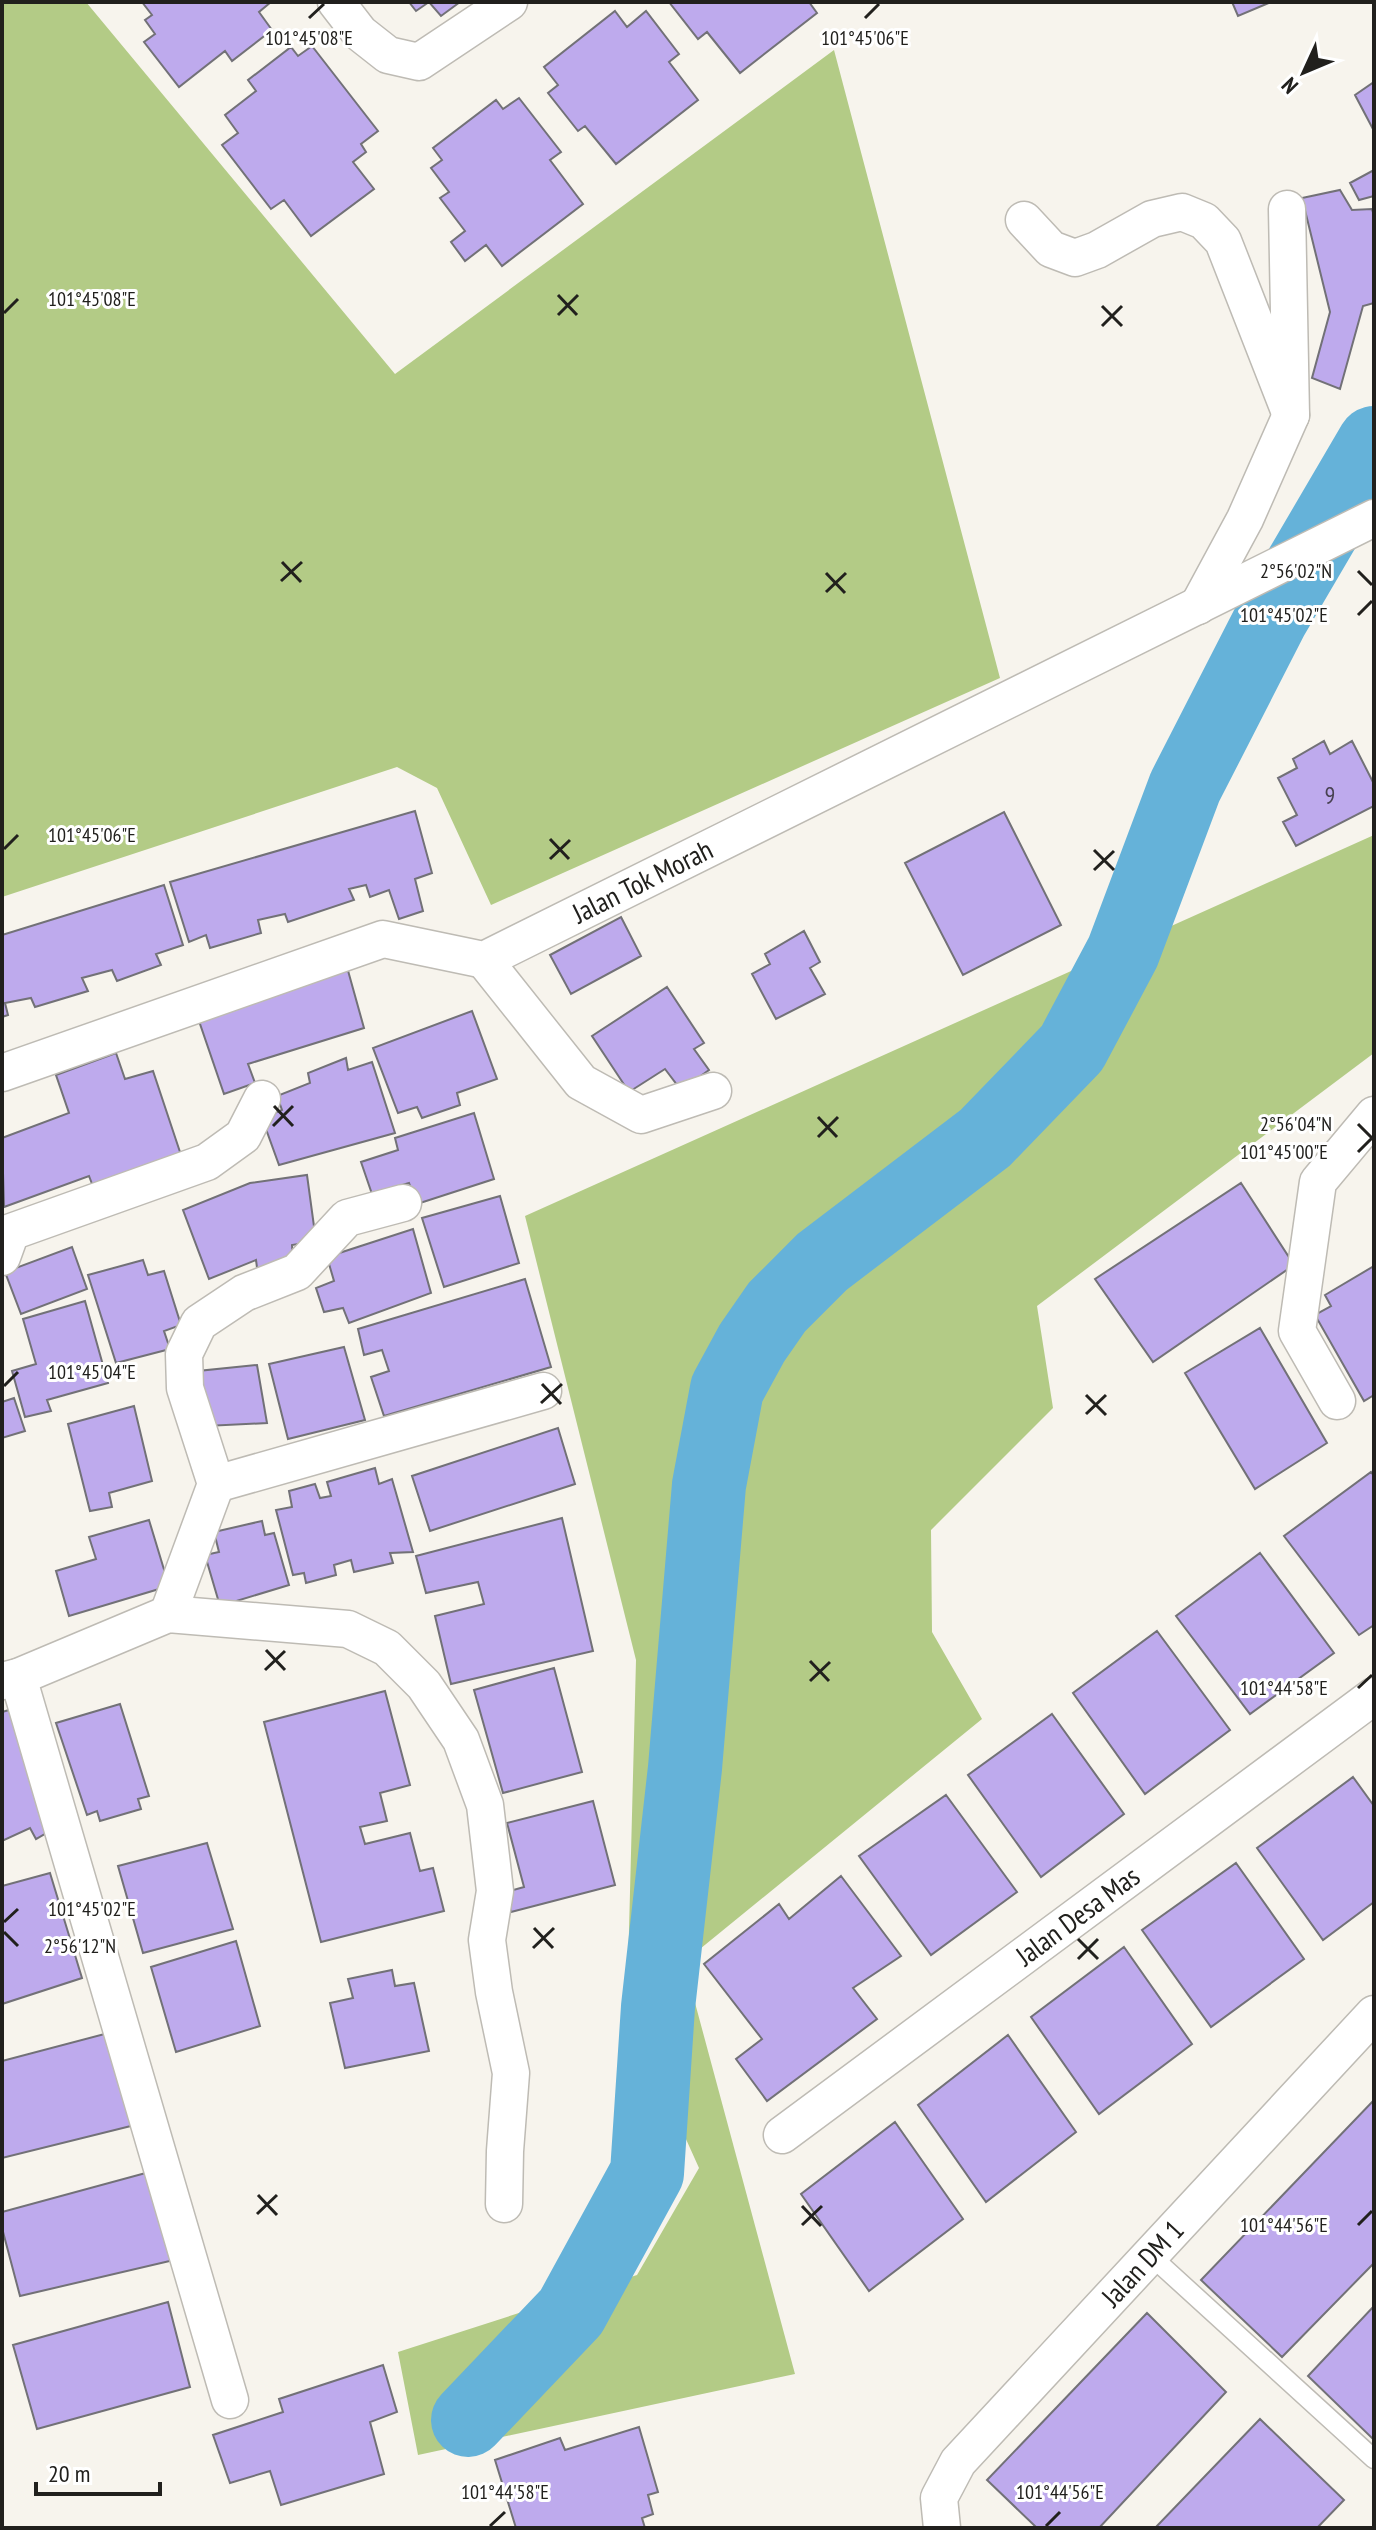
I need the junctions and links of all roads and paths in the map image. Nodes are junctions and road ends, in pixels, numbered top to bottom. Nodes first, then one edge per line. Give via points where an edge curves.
1 (336, 2) edge
2 (509, 2) edge
3 (1287, 209) dead end
4 (1024, 220) dead end
5 (1291, 415) junction
6 (1374, 518) edge
7 (1198, 606) junction
8 (484, 960) junction
9 (2, 1073) edge
10 (713, 1091) dead end
11 (262, 1099) dead end
12 (1374, 1115) edge
13 (403, 1203) dead end
14 (2, 1257) edge
15 (543, 1391) dead end
16 (1337, 1401) dead end
17 (216, 1484) junction
18 (168, 1614) junction
19 (10, 1679) edge
20 (1374, 1696) edge
21 (1374, 2014) edge
22 (782, 2135) dead end
23 (504, 2204) dead end
24 (1150, 2255) junction
25 (230, 2400) dead end
26 (1374, 2459) edge
27 (942, 2528) edge

1 - 2 street via 360,33 388,55 419,62
3 - 5 street
4 - 5 street via 1051,249 1075,258 1152,219 1182,212 1204,221 1223,241
5 - 7 street via 1245,519
6 - 7 street, Jalan Tok Morah
7 - 8 street, Jalan Tok Morah
8 - 9 street via 383,939
8 - 10 street via 581,1082 641,1115
11 - 14 street via 243,1136 207,1162 11,1232
12 - 16 street via 1318,1182 1297,1331
13 - 17 street via 347,1218 297,1272 244,1293 199,1323 184,1354 185,1388
15 - 17 street
17 - 18 street
18 - 19 street
18 - 23 street via 348,1629 387,1648 424,1685 461,1740 485,1805 495,1891 487,1940 511,2073
19 - 25 street
20 - 22 street, Jalan Desa Mas
21 - 24 street, Jalan DM 1
24 - 26 lane
24 - 27 street, Jalan DM 1 via 958,2462 939,2498

